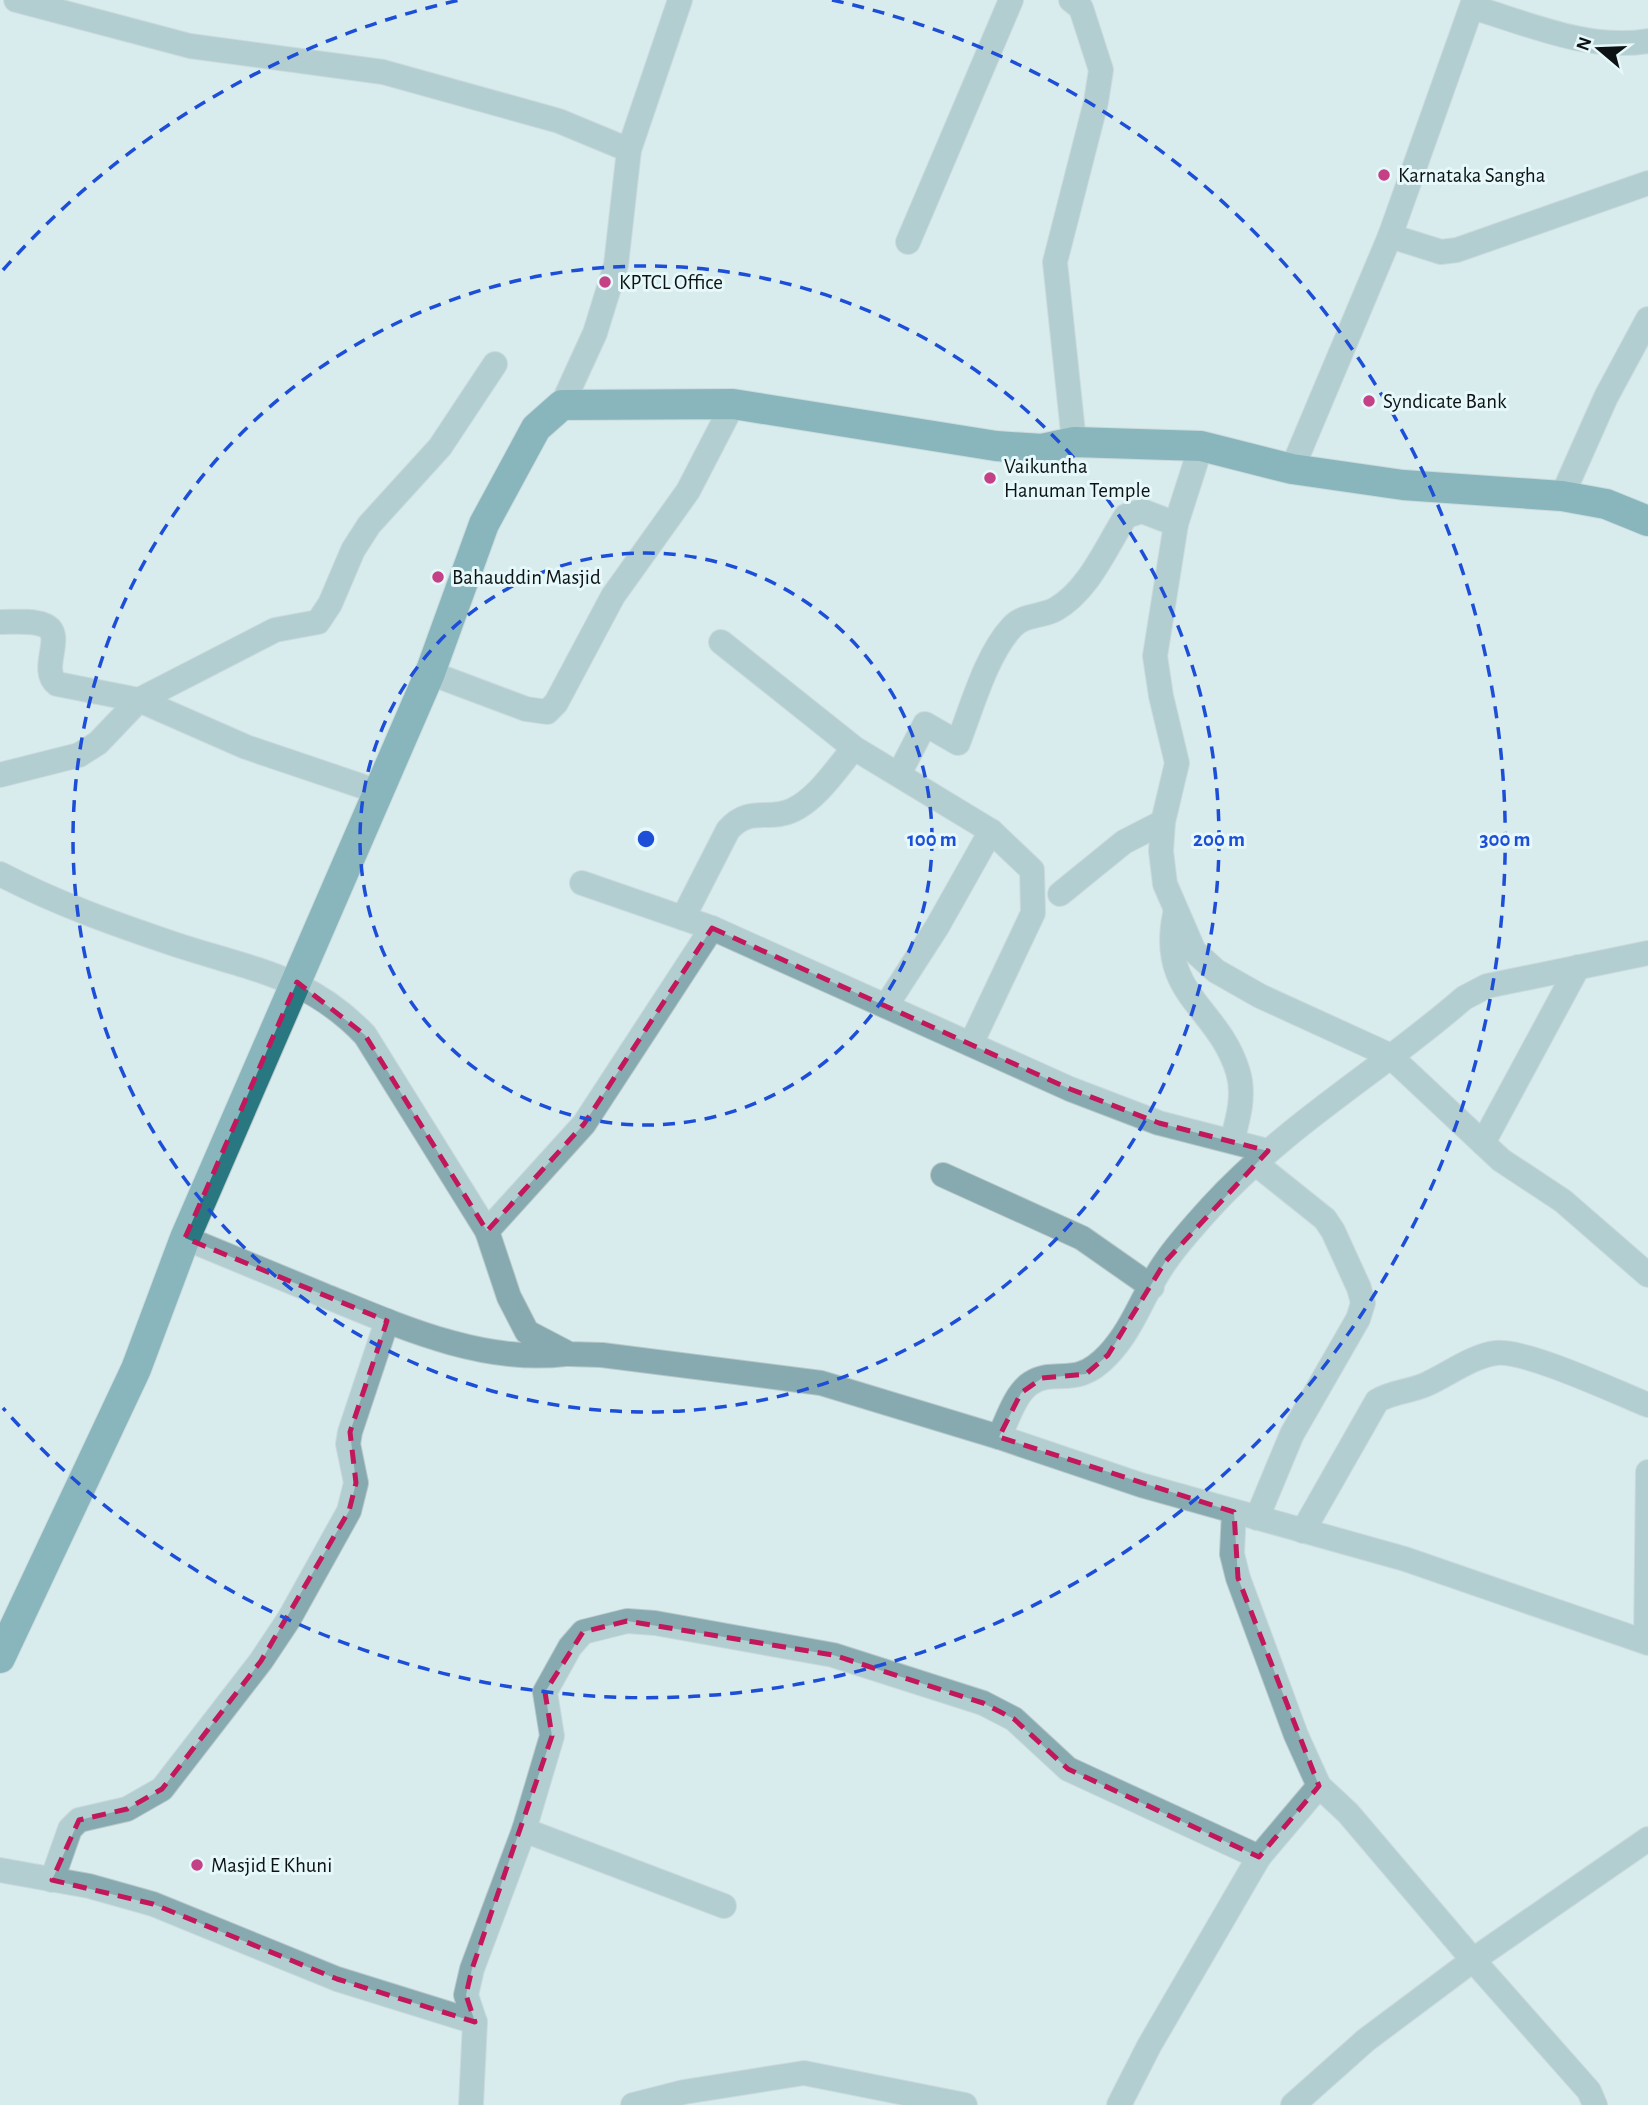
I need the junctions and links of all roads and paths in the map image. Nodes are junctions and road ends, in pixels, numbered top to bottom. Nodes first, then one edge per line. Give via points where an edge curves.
1 (16, 0) edge
2 (680, 0) edge
3 (1011, 0) edge
4 (1072, 0) edge
5 (1473, 3) edge
6 (1648, 41) edge
7 (629, 150) junction
8 (1648, 183) edge
9 (1390, 236) junction
10 (908, 243) dead end
11 (1648, 319) edge
12 (495, 364) dead end
13 (733, 404) junction
14 (562, 405) junction
15 (1074, 442) junction
16 (1201, 446) junction
17 (1293, 469) junction
18 (1562, 496) junction
19 (1648, 521) edge
20 (1176, 524) junction
21 (0, 622) edge
22 (721, 642) dead end
23 (430, 673) junction
24 (139, 700) junction
25 (854, 748) junction
26 (900, 774) junction
27 (0, 775) edge
28 (379, 792) junction
29 (1163, 822) junction
30 (991, 831) junction
31 (0, 874) edge
32 (582, 883) dead end
33 (1060, 894) dead end
34 (1175, 914) junction
35 (683, 918) junction
36 (712, 928) junction
37 (1648, 953) edge
38 (1578, 967) junction
39 (297, 982) junction
40 (886, 1006) junction
41 (971, 1044) junction
42 (1389, 1055) junction
43 (1232, 1141) junction
44 (1483, 1143) junction
45 (1261, 1157) junction
46 (943, 1175) dead end
47 (487, 1231) junction
48 (185, 1238) junction
49 (1648, 1275) edge
50 (1152, 1287) junction
51 (387, 1321) junction
52 (569, 1354) junction
53 (1648, 1405) edge
54 (999, 1437) junction
55 (1648, 1472) edge
56 (1246, 1515) junction
57 (1303, 1531) junction
58 (1647, 1642) edge
59 (0, 1656) edge
60 (1318, 1786) junction
61 (524, 1830) junction
62 (1648, 1839) edge
63 (1259, 1857) junction
64 (0, 1870) edge
65 (52, 1880) junction
66 (724, 1906) dead end
67 (1473, 1960) junction
68 (475, 2022) junction
69 (471, 2105) edge
70 (633, 2105) edge
71 (965, 2105) edge
72 (1119, 2105) edge
73 (1293, 2105) edge
74 (1595, 2105) edge

1 - 7 street via 190,46 383,72 559,121
2 - 7 street
3 - 10 street
4 - 15 street via 1081,8 1101,70 1055,262
5 - 6 street via 1591,43
5 - 9 street
7 - 14 street via 616,265 595,333
8 - 9 street via 1457,250 1441,252
9 - 17 street
11 - 18 street via 1606,397
12 - 24 street via 440,447 369,525 317,622 275,630
13 - 14 main road
13 - 15 main road via 996,446 1042,449
13 - 23 street via 688,491 650,548 627,572 547,712 526,709
14 - 23 main road via 536,428 484,524
15 - 16 main road
16 - 17 main road
16 - 20 street
17 - 18 main road via 1403,485
18 - 19 main road via 1606,504
20 - 26 street via 1142,511 1126,516 1071,599 1011,628 984,676 958,743 925,724
20 - 29 street via 1155,656 1177,763
21 - 24 street via 43,624 50,629 54,637 49,669 57,684
22 - 25 street
23 - 28 main road
24 - 27 street via 98,743 79,755
24 - 28 street via 246,747
25 - 26 street
25 - 35 street via 806,802 789,812 750,815 736,821
26 - 30 street
28 - 39 main road
29 - 33 street via 1124,842
29 - 34 street via 1165,884
30 - 40 street
30 - 41 street via 1032,870 1033,913
31 - 39 street via 59,904
32 - 35 street
34 - 42 street via 1194,951 1216,971 1259,996
34 - 43 street via 1170,940 1175,970 1223,1039 1239,1074 1241,1106
35 - 36 street
36 - 40 street
36 - 47 street via 584,1124
37 - 38 street
38 - 42 street via 1487,986
38 - 44 street
39 - 47 street via 348,1017 365,1035
39 - 48 main road
40 - 41 street
41 - 43 street via 1070,1089 1159,1122
42 - 44 street
42 - 45 street
43 - 45 street
44 - 49 street via 1563,1201
45 - 50 street via 1210,1208 1165,1262
45 - 56 street via 1325,1219 1363,1303
46 - 50 street via 1082,1238
47 - 52 street via 509,1297 527,1332
48 - 51 street
48 - 59 main road via 135,1369
50 - 54 street via 1108,1355 1086,1374 1030,1383
51 - 52 street via 510,1355
51 - 65 street via 350,1432 356,1483 349,1511 289,1619 162,1789 127,1809 79,1820 70,1829
52 - 54 street via 821,1383
53 - 57 street via 1510,1354 1486,1356 1426,1385 1392,1392 1377,1401
54 - 56 street
55 - 58 street
56 - 57 street
56 - 60 street via 1232,1554 1238,1578
57 - 58 street via 1405,1559
60 - 63 street
60 - 67 street via 1348,1813
61 - 63 street via 552,1736 545,1692 554,1673 583,1632 627,1620 833,1655 984,1703 1014,1719 1068,1769
61 - 66 street
61 - 68 street via 472,1969 467,1995
62 - 67 street
63 - 72 street
64 - 65 street
65 - 68 street via 153,1904 337,1979
67 - 73 street via 1366,2040
67 - 74 street via 1590,2091
68 - 69 street
70 - 71 street via 804,2073

